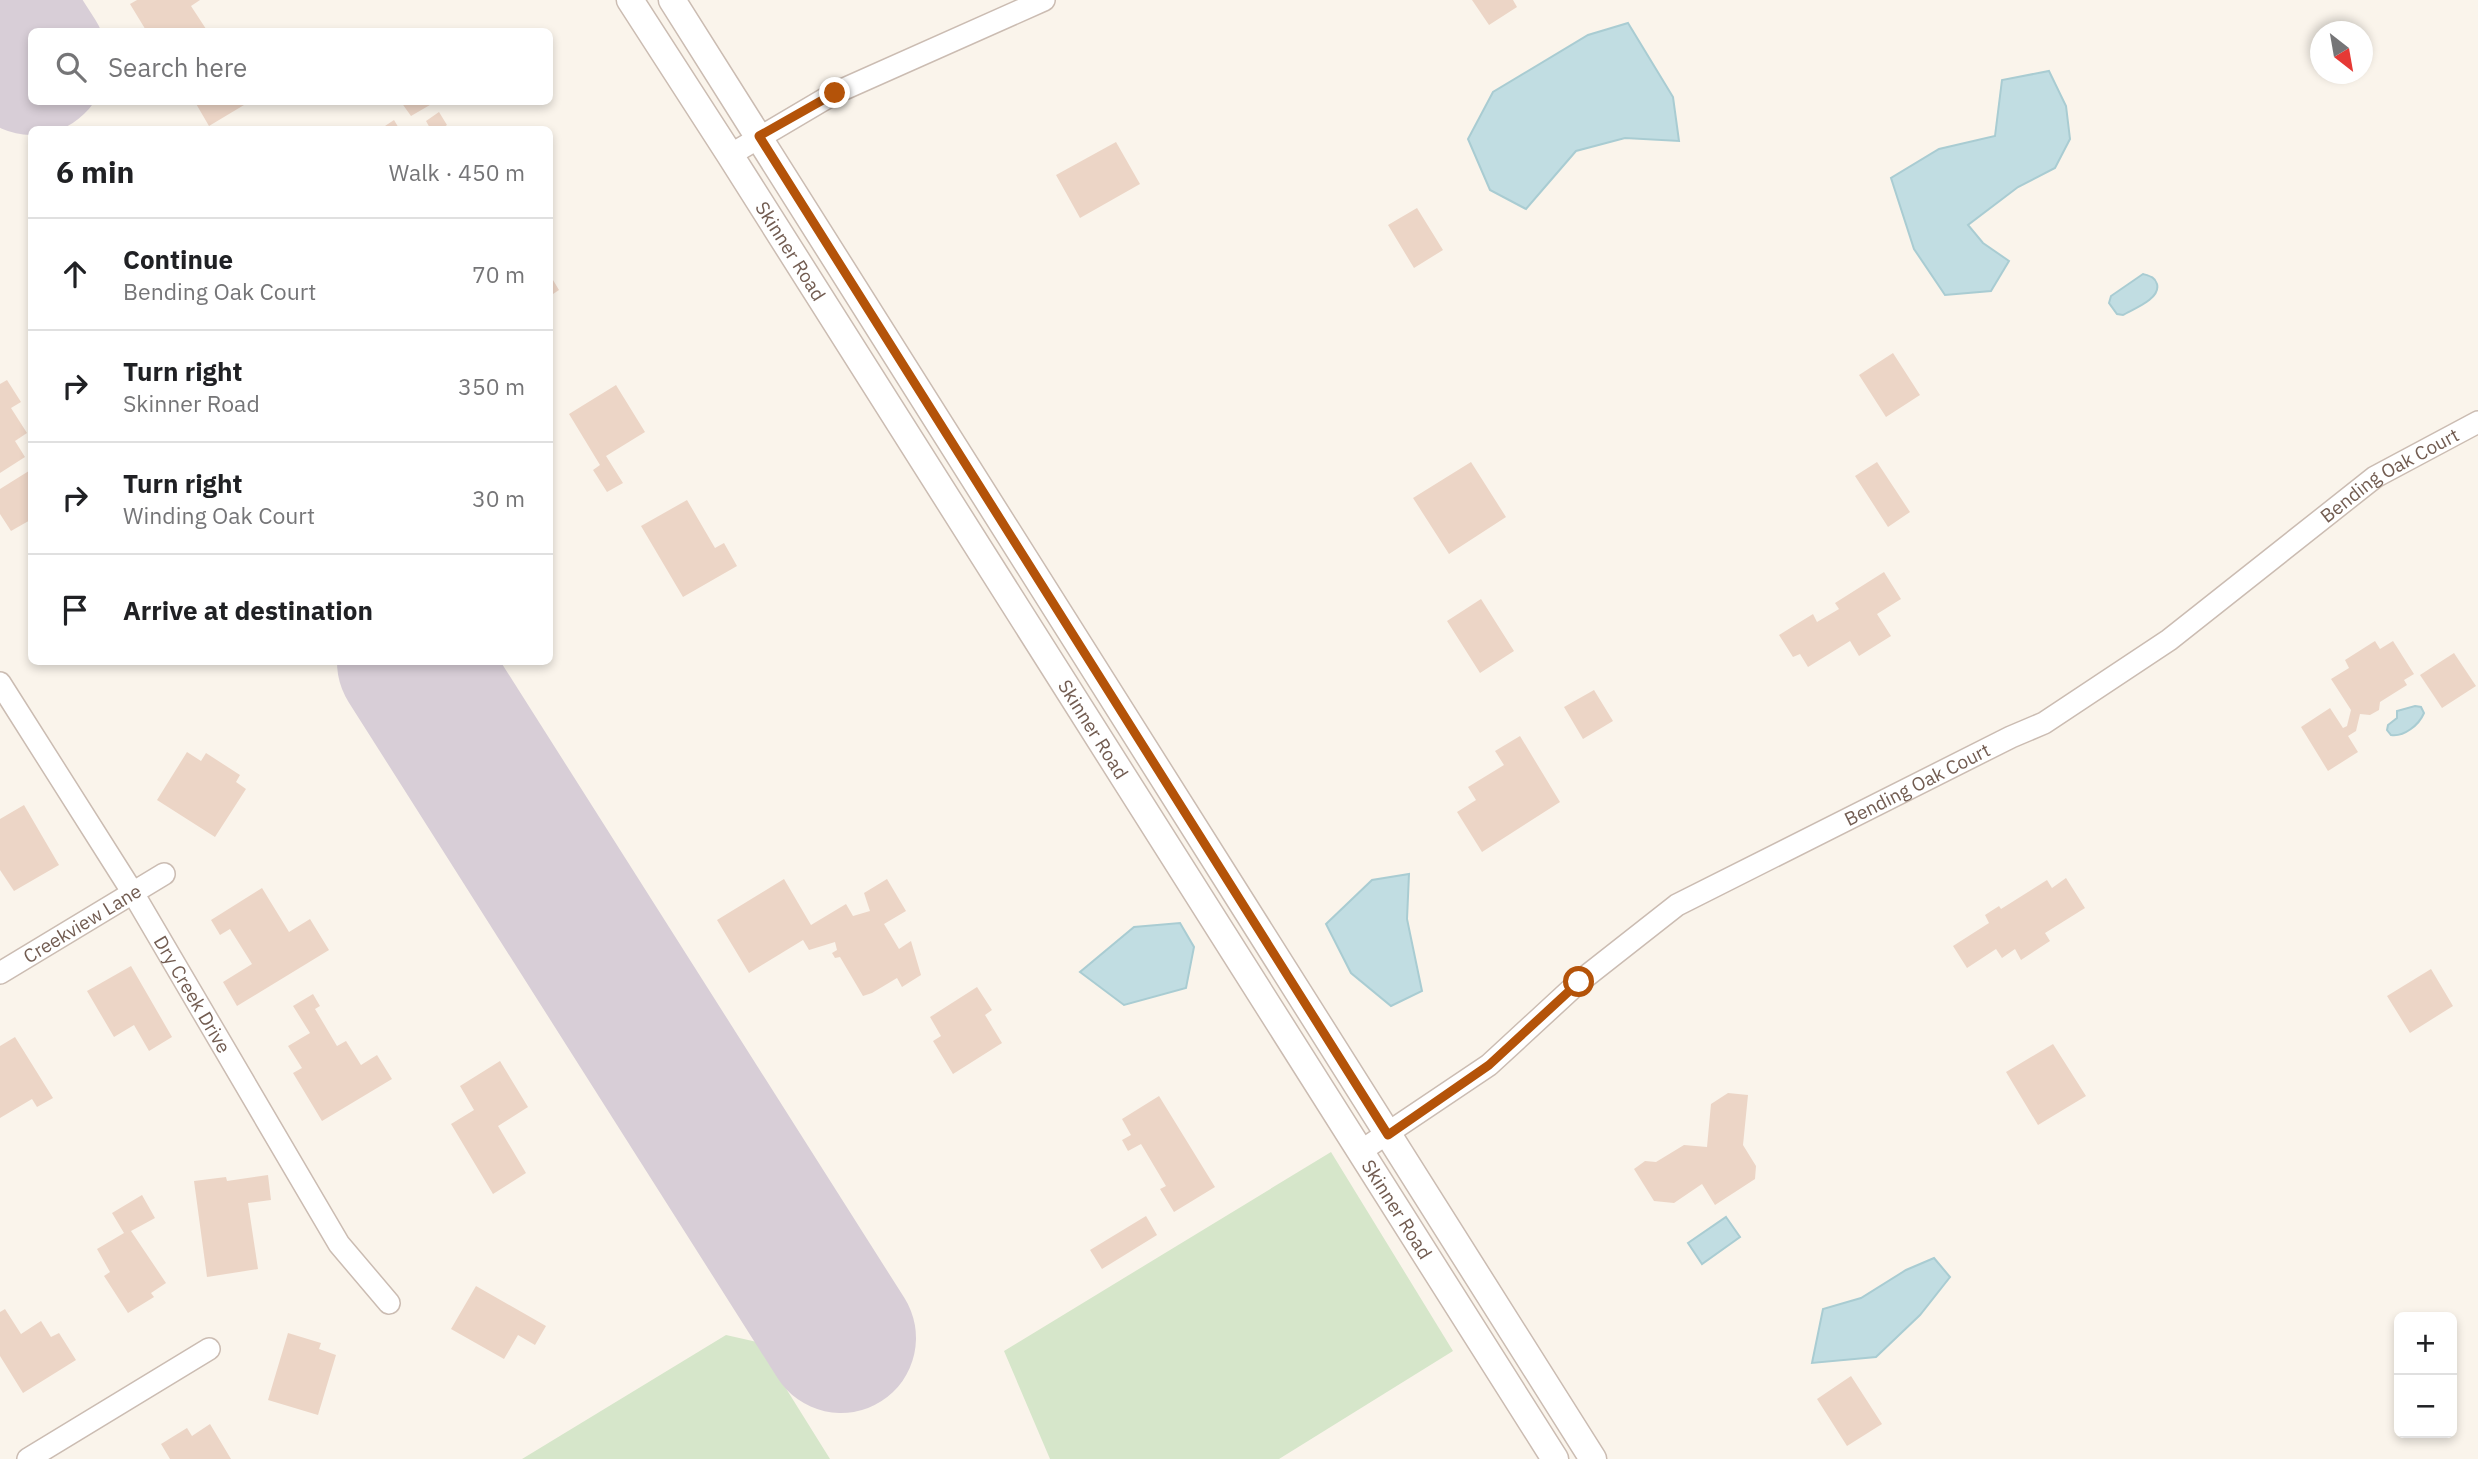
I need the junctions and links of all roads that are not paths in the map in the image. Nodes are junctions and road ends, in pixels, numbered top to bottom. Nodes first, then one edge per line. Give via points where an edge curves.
1 (630, 0) edge
2 (672, 0) edge
3 (1044, 0) edge
4 (759, 136) junction
5 (730, 155) junction
6 (2478, 422) edge
7 (0, 683) edge
8 (164, 874) dead end
9 (133, 893) junction
10 (0, 973) edge
11 (1388, 1135) junction
12 (1361, 1151) junction
13 (389, 1303) dead end
14 (209, 1349) dead end
15 (58, 1451) edge
16 (28, 1459) edge
17 (1555, 1459) edge
18 (1593, 1459) edge

1 - 5 street, Skinner Road
2 - 4 street, Skinner Road
3 - 4 street via 835,93
4 - 5 street
4 - 11 street, Skinner Road
5 - 12 street, Skinner Road
6 - 11 street, Bending Oak Court via 2375,477 2169,640 2044,723 1677,905 1579,982 1489,1065
7 - 9 street, Dry Creek Drive
8 - 9 street, Creekview Lane
9 - 10 street, Creekview Lane
9 - 13 street, Dry Creek Drive via 340,1244
11 - 12 street, Bending Oak Court
11 - 18 street, Skinner Road
12 - 17 street, Skinner Road
14 - 15 street
15 - 16 street

